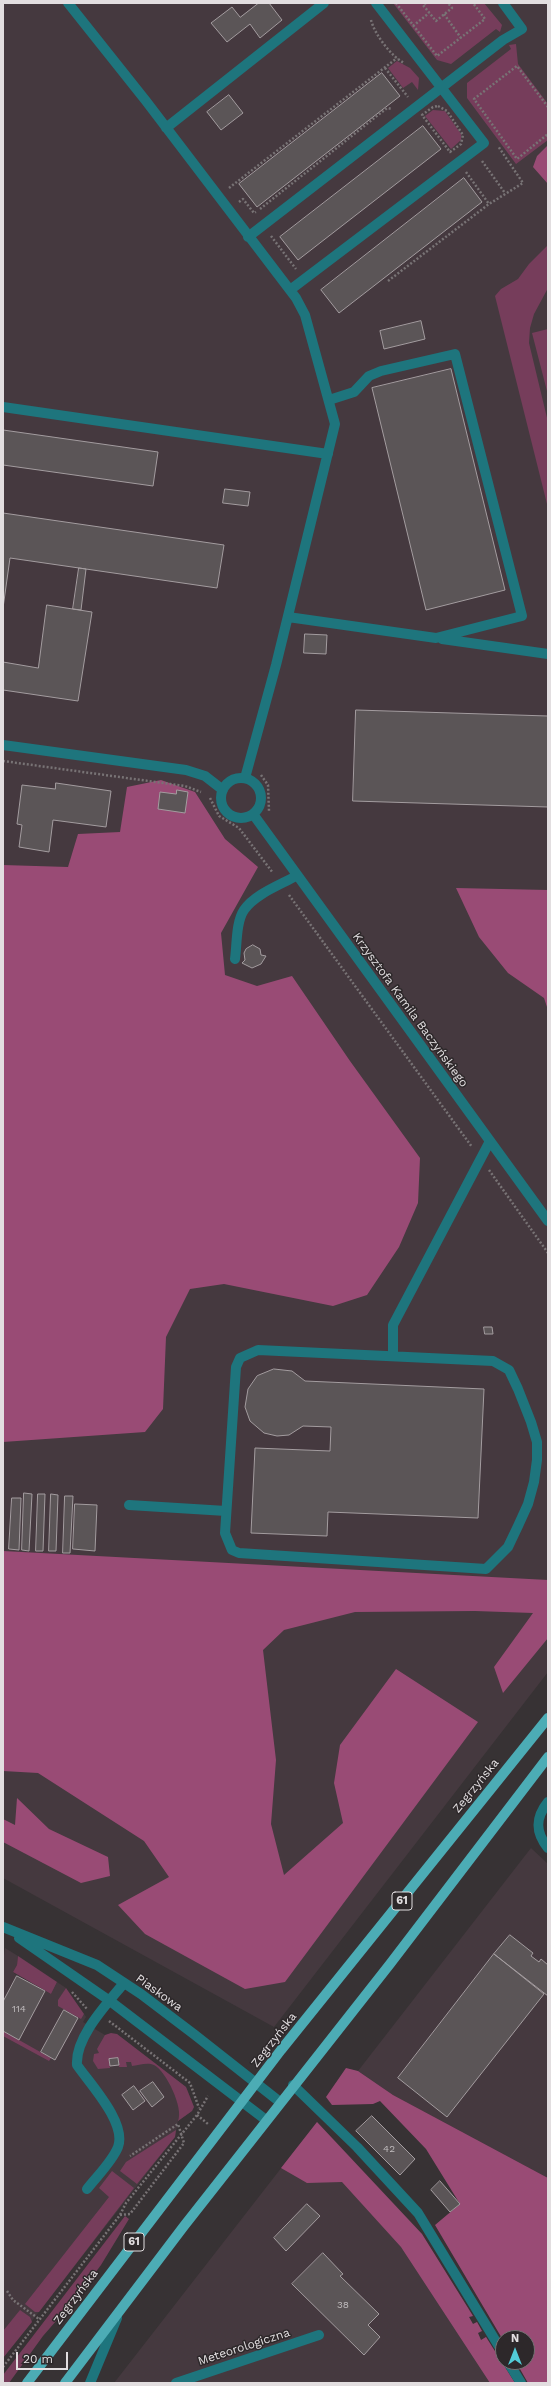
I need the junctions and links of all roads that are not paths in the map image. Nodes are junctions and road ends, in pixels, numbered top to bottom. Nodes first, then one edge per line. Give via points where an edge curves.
1 (68, 3) edge
2 (324, 3) edge
3 (376, 3) edge
4 (504, 3) edge
5 (442, 87) junction
6 (166, 128) junction
7 (248, 237) junction
8 (290, 290) junction
9 (329, 400) junction
10 (3, 407) edge
11 (328, 454) junction
12 (288, 617) junction
13 (436, 638) junction
14 (548, 654) edge
15 (3, 745) edge
16 (245, 778) junction
17 (223, 790) junction
18 (253, 814) junction
19 (296, 876) junction
20 (235, 959) dead end
21 (490, 1141) junction
22 (548, 1221) edge
23 (393, 1356) junction
24 (129, 1505) dead end
25 (226, 1512) junction
26 (548, 1718) edge
27 (548, 1757) edge
28 (548, 1802) edge
29 (548, 1848) edge
30 (6, 1928) edge
31 (124, 1983) junction
32 (110, 2001) junction
33 (256, 2084) junction
34 (293, 2085) junction
35 (242, 2102) junction
36 (280, 2102) junction
37 (266, 2120) junction
38 (87, 2188) dead end
39 (122, 2305) junction
40 (319, 2335) dead end
41 (495, 2340) edge
42 (513, 2370) edge
43 (27, 2383) edge
44 (65, 2383) edge
45 (90, 2383) edge
46 (176, 2383) edge
47 (521, 2383) edge

1 - 6 street
2 - 6 street
3 - 5 street
4 - 5 street via 522,29 503,40
5 - 7 street
5 - 8 street via 484,143
6 - 7 street
7 - 8 street
8 - 9 street via 305,315
9 - 11 street via 335,424
9 - 13 street via 354,392 369,376 380,371 455,354 522,616
10 - 11 street
11 - 12 street
12 - 13 street
12 - 16 street
13 - 14 street
15 - 17 street via 186,770 205,776
16 - 17 street via 232,780
16 - 18 street via 259,791 260,803
17 - 18 street via 222,804 226,811 238,818
18 - 19 street, Krzysztofa Kamila Baczyńskiego
19 - 20 street via 252,902 244,911 239,924
19 - 21 street, Krzysztofa Kamila Baczyńskiego
21 - 22 street, Krzysztofa Kamila Baczyńskiego
21 - 23 street via 393,1325
23 - 25 street via 258,1350 240,1358 236,1367
23 - 25 street via 493,1360 509,1370 518,1389 532,1422 537,1442 534,1482 528,1504 508,1546 486,1569 239,1554 232,1550 227,1542
24 - 25 street
26 - 33 main road, Zegrzyńska / 61
27 - 34 main road, 61
28 - 29 street via 539,1816 538,1826 541,1839
30 - 31 street, Piaskowa via 96,1965
30 - 32 street, Piaskowa
31 - 32 street
31 - 33 street, Piaskowa
32 - 35 street, Piaskowa
32 - 38 street via 97,2014 76,2057 76,2065 115,2118 121,2134 116,2151
33 - 35 main road, Zegrzyńska / 61
33 - 36 street, Piaskowa
34 - 36 main road, 61
34 - 41 street via 357,2147 418,2213
35 - 37 street, Piaskowa
35 - 43 main road, Zegrzyńska / 61
36 - 37 main road, 61
37 - 39 main road, 61
39 - 44 main road, 61
39 - 45 street
40 - 46 street, Meteorologiczna
42 - 47 street

